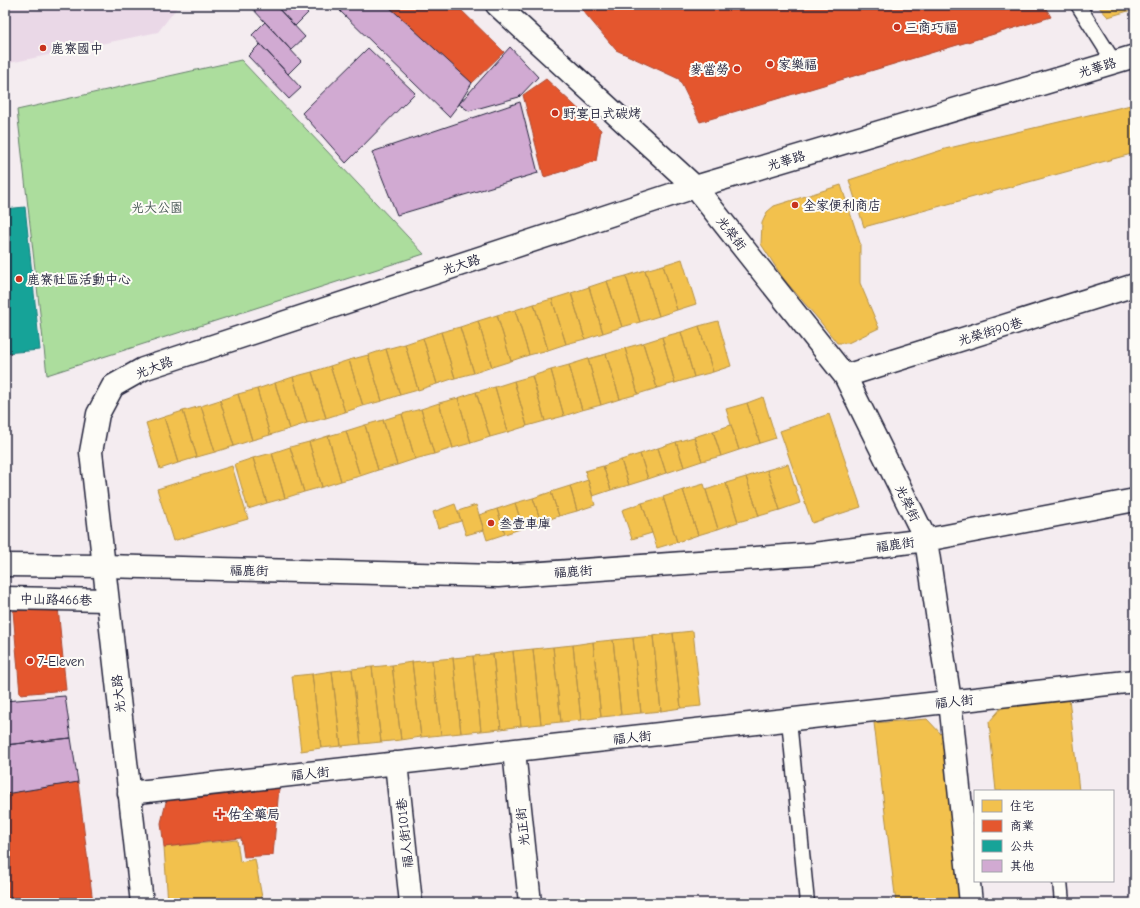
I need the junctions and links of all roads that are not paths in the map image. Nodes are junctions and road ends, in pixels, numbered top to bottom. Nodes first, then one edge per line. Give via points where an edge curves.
1 (498, 5) edge
2 (1078, 5) edge
3 (1135, 56) edge
4 (1114, 62) junction
5 (695, 187) junction
6 (1135, 285) edge
7 (845, 376) junction
8 (1135, 500) edge
9 (926, 540) junction
10 (5, 565) edge
11 (103, 566) junction
12 (5, 598) edge
13 (107, 600) junction
14 (1135, 681) edge
15 (950, 702) junction
16 (789, 720) junction
17 (514, 751) junction
18 (396, 764) junction
19 (129, 793) junction
20 (1060, 882) edge
21 (142, 903) edge
22 (411, 903) edge
23 (530, 903) edge
24 (807, 903) edge
25 (971, 903) edge
26 (1062, 903) edge

1 - 5 street
2 - 4 lane
3 - 4 street, 光華路
4 - 5 street, 光華路
5 - 7 street, 光榮街
5 - 11 street, 光大路 via 143,369 113,386 98,414 91,452
6 - 7 street, 光榮街90巷
7 - 9 street, 光榮街
8 - 9 street, 福鹿街
9 - 11 street, 福鹿街 via 814,554 498,576
9 - 15 street, 光榮街
10 - 11 street, 福鹿街
11 - 13 street, 光大路
12 - 13 street, 中山路466巷
13 - 19 street, 光大路
14 - 15 street, 福人街
15 - 16 street, 福人街
15 - 25 street, 光榮街
16 - 17 street, 福人街
16 - 24 lane
17 - 18 street, 福人街
17 - 23 street, 光正街
18 - 19 street, 福人街
18 - 22 street, 福人街101巷
19 - 21 street, 光大路
20 - 26 lane

